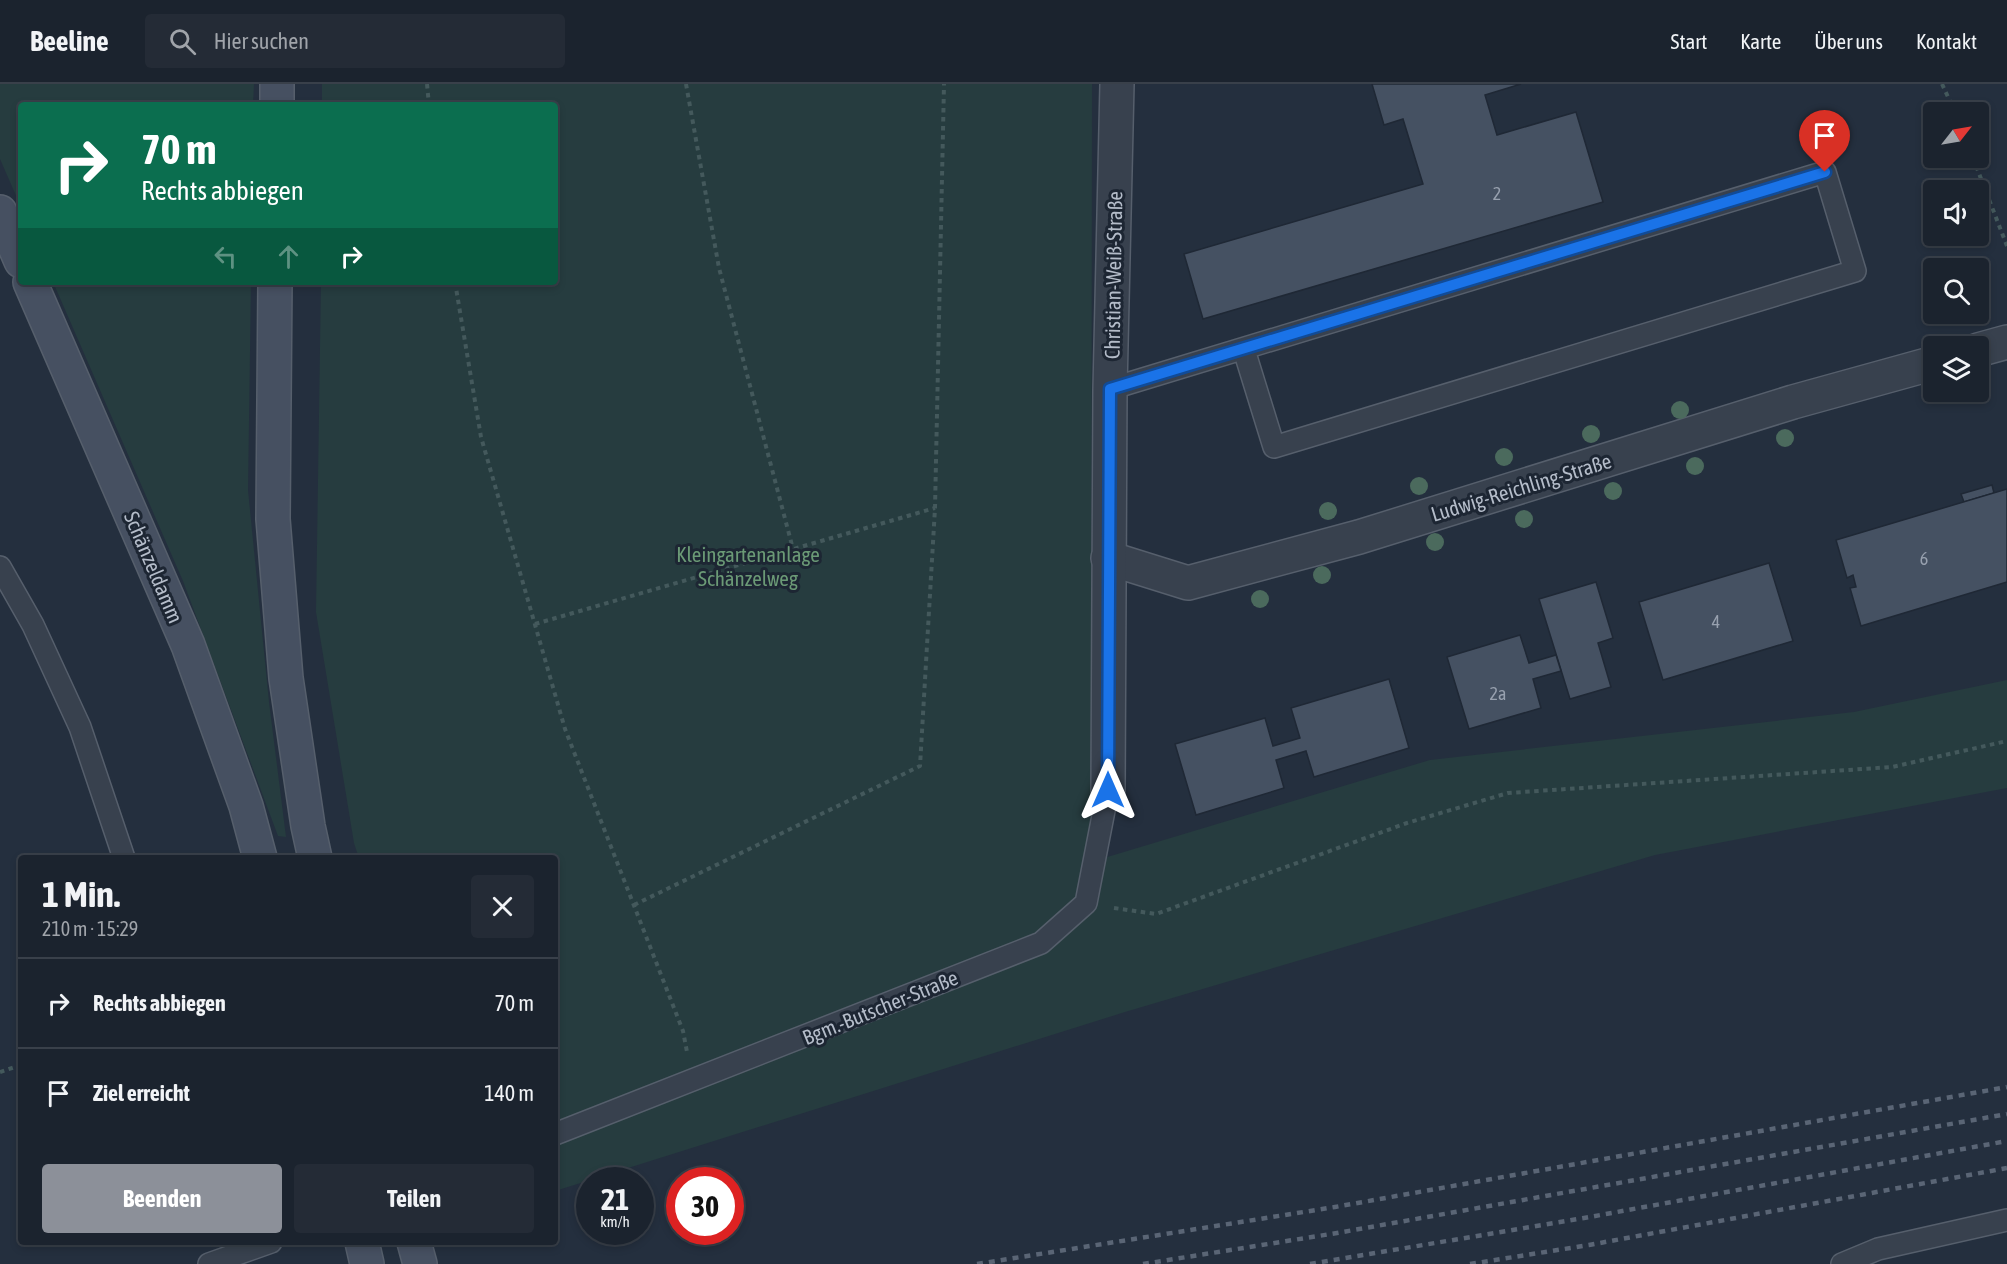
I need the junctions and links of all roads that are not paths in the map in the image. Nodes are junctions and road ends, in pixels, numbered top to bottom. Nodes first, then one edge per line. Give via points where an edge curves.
1 (277, 84) edge
2 (1118, 84) edge
3 (277, 102) edge
4 (0, 212) edge
5 (18, 254) edge
6 (31, 285) edge
7 (275, 285) edge
8 (2007, 342) edge
9 (1989, 347) edge
10 (1245, 350) junction
11 (1923, 366) edge
12 (1110, 389) junction
13 (1108, 558) junction
14 (0, 567) edge
15 (1108, 790) joint
16 (123, 855) edge
17 (259, 855) edge
18 (314, 855) edge
19 (558, 1133) edge
20 (2007, 1220) edge
21 (263, 1245) edge
22 (363, 1245) edge
23 (415, 1245) edge
24 (209, 1264) edge
25 (367, 1264) edge
26 (420, 1264) edge
27 (1842, 1264) edge

1 - 3 main road
2 - 12 street, Christian-Weiß-Straße
4 - 5 main road
6 - 17 main road, Schänzeldamm via 188,645 246,806
7 - 18 main road via 273,519 286,678
8 - 9 street
10 - 10 lane via 1274,447 1855,271 1825,172
10 - 12 lane
11 - 13 street, Ludwig-Reichling-Straße via 1793,402 1359,537 1188,583
12 - 13 street, Christian-Weiß-Straße
13 - 15 street, Christian-Weiß-Straße
14 - 16 lane via 33,625 80,727
15 - 19 lane, Bgm.-Butscher-Straße via 1086,903 1041,944
20 - 27 lane via 1878,1249
21 - 24 lane
22 - 25 main road
23 - 26 main road

